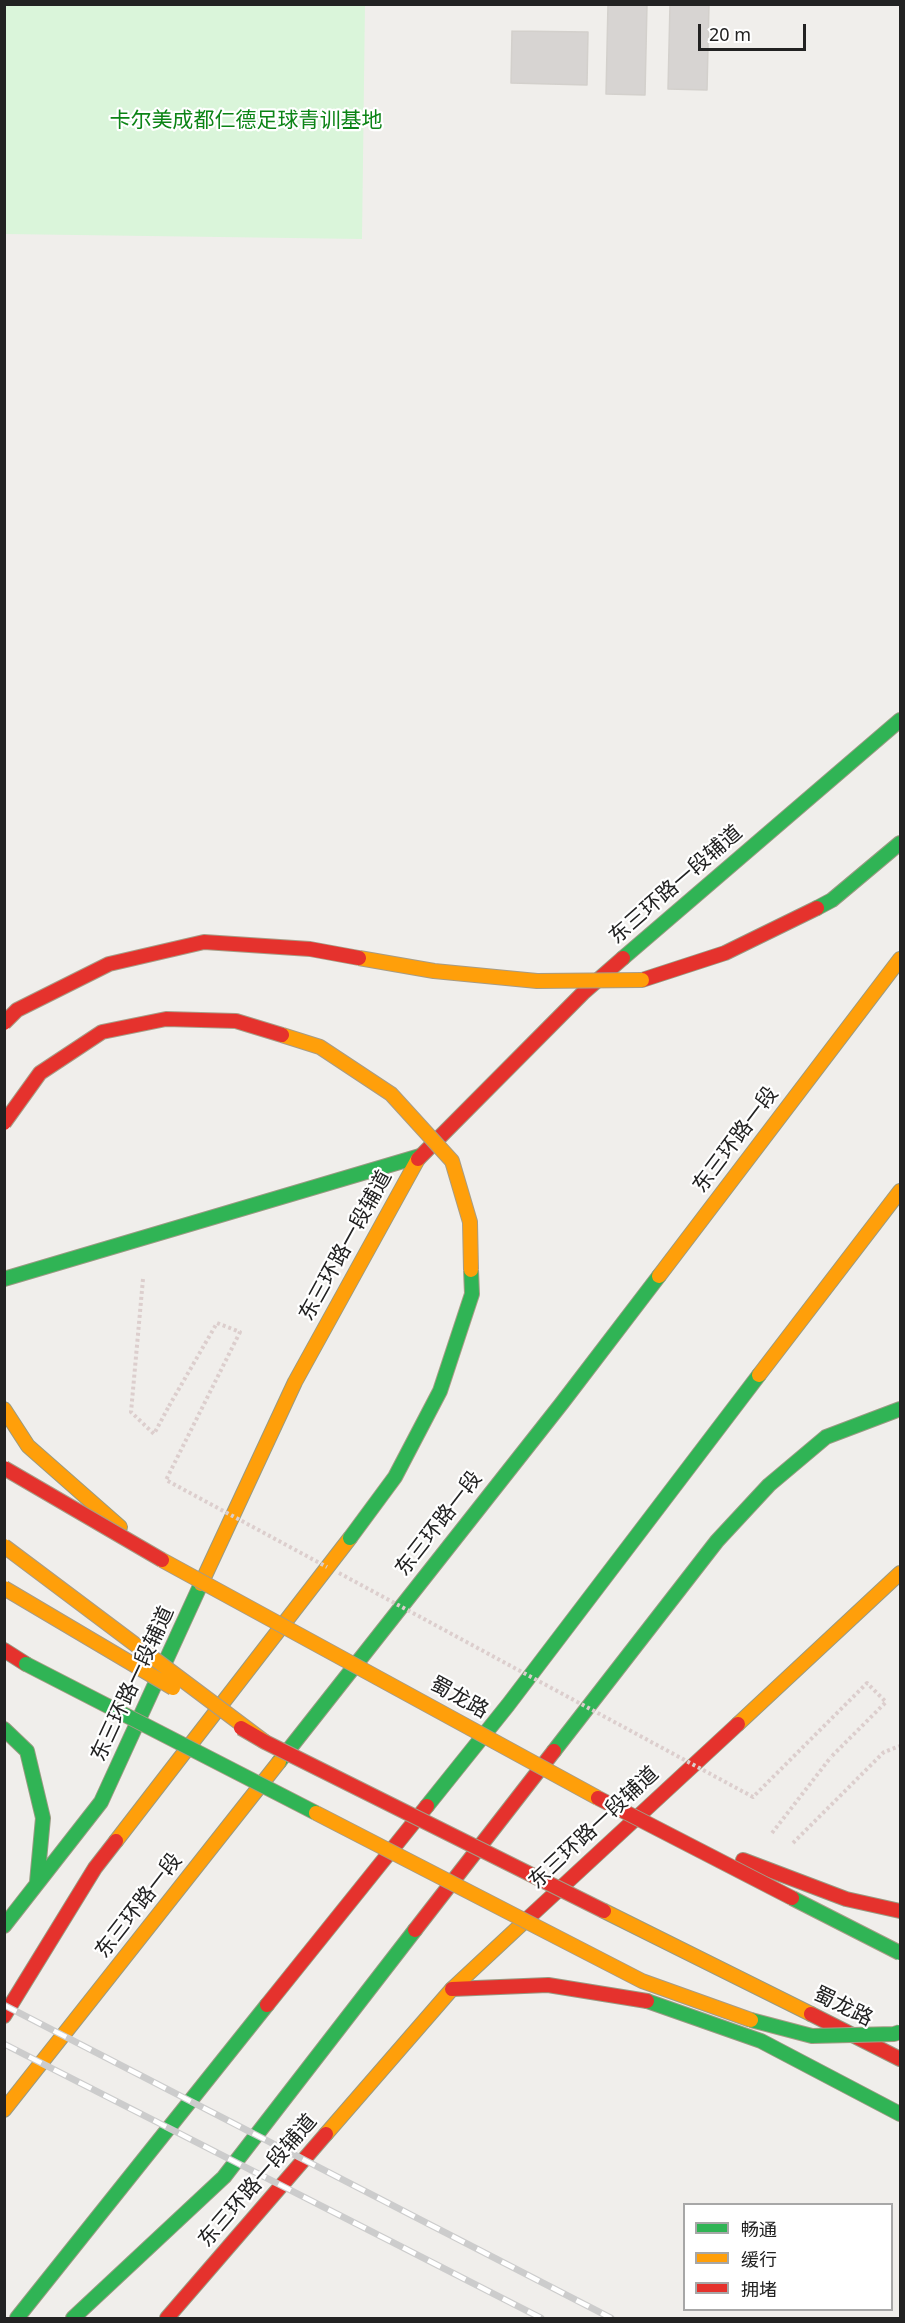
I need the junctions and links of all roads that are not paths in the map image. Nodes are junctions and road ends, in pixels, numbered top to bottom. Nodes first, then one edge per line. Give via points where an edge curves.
1 (900, 720) edge
2 (900, 843) edge
3 (900, 959) edge
4 (4, 1023) edge
5 (4, 1123) edge
6 (420, 1156) junction
7 (900, 1191) edge
8 (4, 1279) edge
9 (4, 1409) edge
10 (900, 1409) edge
11 (4, 1468) edge
12 (4, 1546) edge
13 (150, 1554) junction
14 (900, 1573) edge
15 (4, 1588) edge
16 (4, 1650) edge
17 (4, 1729) edge
18 (265, 1742) junction
19 (650, 1826) junction
20 (38, 1882) junction
21 (900, 1911) edge
22 (4, 1926) edge
23 (900, 1953) edge
24 (452, 1989) junction
25 (4, 2016) edge
26 (900, 2032) edge
27 (900, 2059) edge
28 (4, 2110) edge
29 (900, 2114) edge
30 (17, 2319) edge
31 (73, 2319) edge
32 (166, 2319) edge

1 - 6 main road, 东三环路一段辅道 via 583,993
2 - 4 main road, bridge via 832,900 725,953 642,980 537,981 434,971 310,949 204,942 109,964 17,1010
3 - 28 main road, 东三环路一段 via 562,1402
5 - 25 main road, bridge via 40,1073 102,1032 166,1019 236,1021 320,1047 391,1094 452,1161 470,1222 472,1294 440,1391 395,1477 95,1868
6 - 8 main road
6 - 20 main road, 东三环路一段辅道 via 295,1382 101,1802
7 - 30 main road via 508,1705
9 - 13 main road, bridge via 28,1446
10 - 31 main road via 825,1437 769,1485 717,1541 224,2177
11 - 13 main road, 蜀龙路, bridge
12 - 18 main road, bridge
13 - 19 main road, 蜀龙路, bridge
14 - 24 main road, 东三环路一段辅道
15 - 18 main road, 蜀龙路, bridge
16 - 26 main road, bridge via 642,1981 739,2017 812,2036
17 - 20 main road via 27,1751 43,1818
18 - 27 main road, 蜀龙路, bridge
19 - 21 main road, bridge via 846,1899
19 - 23 main road, 蜀龙路, bridge
20 - 22 main road, 东三环路一段辅道
24 - 29 main road via 548,1985 642,1999 761,2041
24 - 32 main road, 东三环路一段辅道

